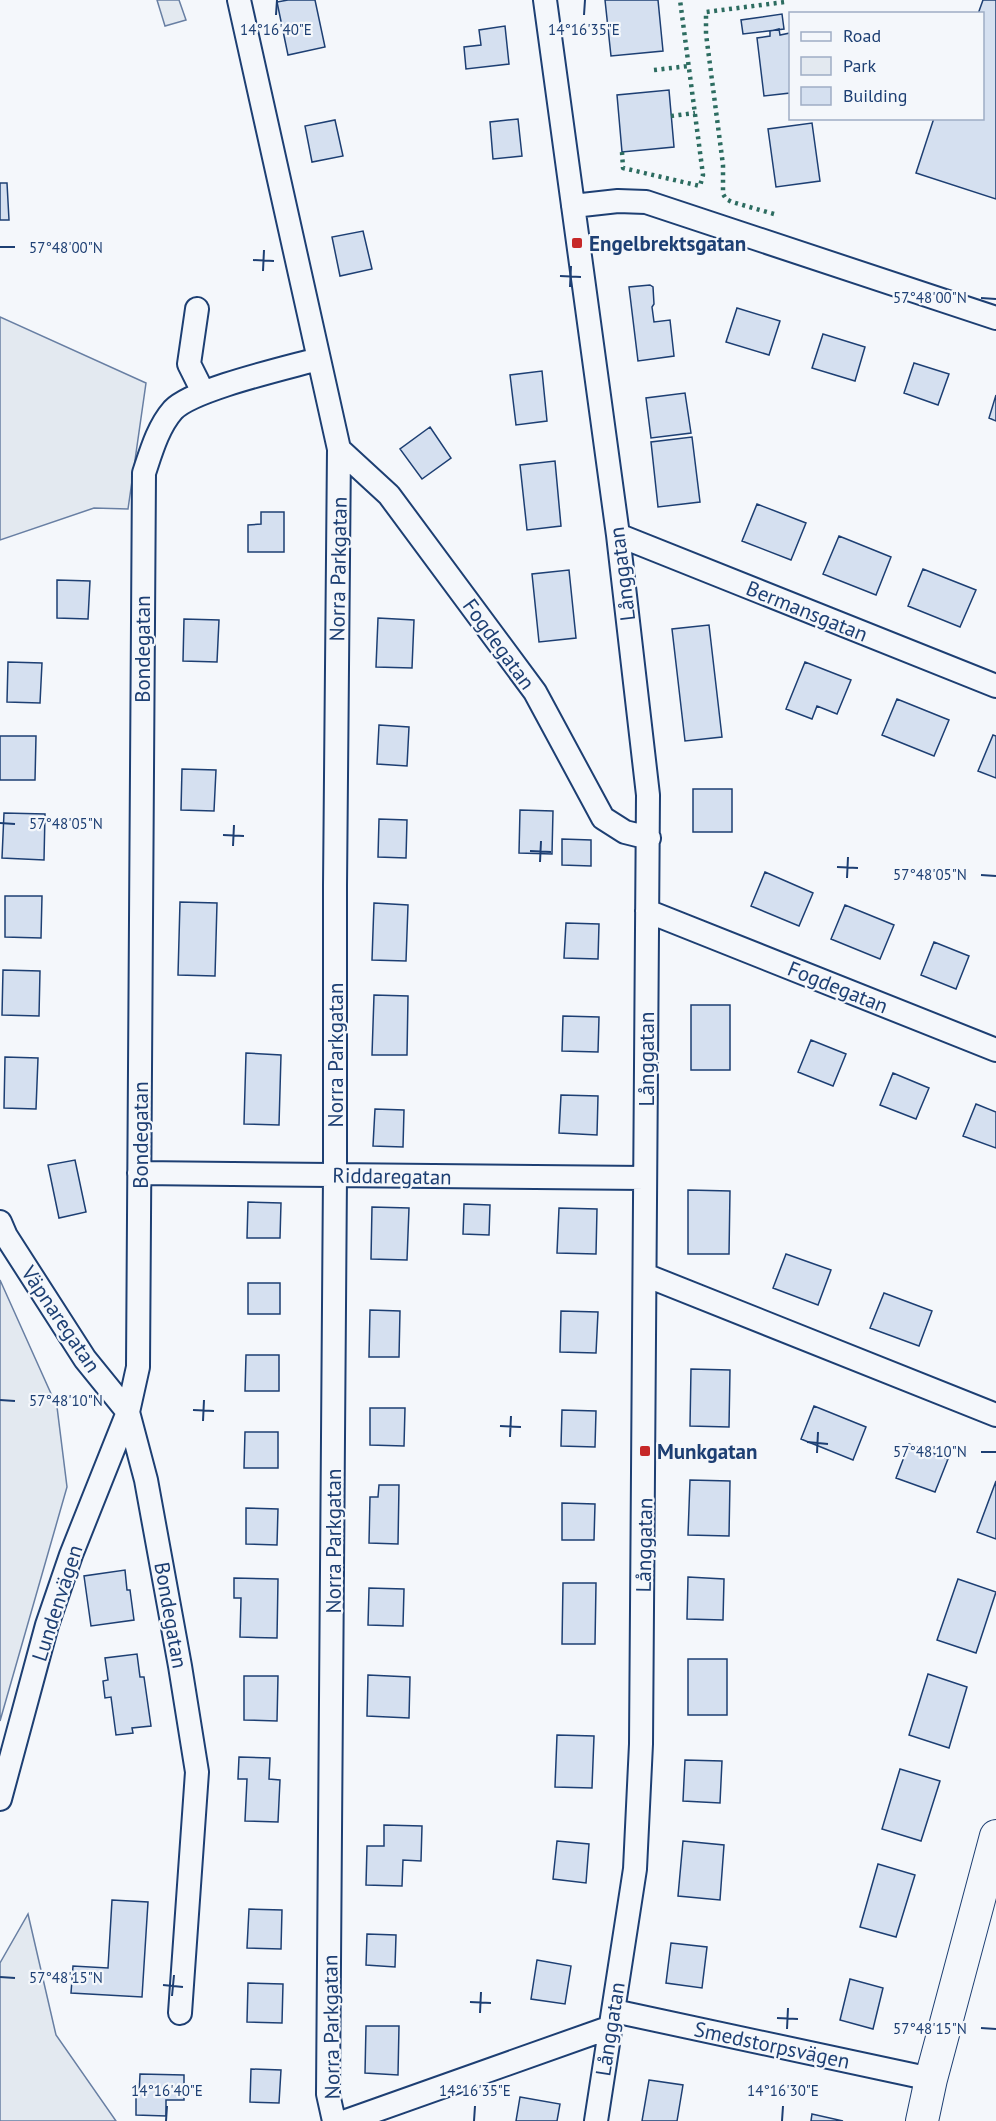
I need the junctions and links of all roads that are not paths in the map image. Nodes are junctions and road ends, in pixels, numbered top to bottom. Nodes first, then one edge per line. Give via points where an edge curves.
1 (239, 0) edge
2 (545, 0) edge
3 (573, 206) junction
4 (197, 309) dead end
5 (996, 318) edge
6 (318, 359) junction
7 (203, 392) junction
8 (339, 449) junction
9 (618, 535) junction
10 (996, 686) edge
11 (649, 838) junction
12 (647, 911) junction
13 (996, 1050) edge
14 (140, 1173) junction
15 (335, 1175) junction
16 (645, 1178) junction
17 (0, 1222) edge
18 (645, 1275) junction
19 (128, 1412) junction
20 (996, 1415) edge
21 (0, 1799) edge
22 (996, 1836) edge
23 (180, 2013) dead end
24 (612, 2019) junction
25 (931, 2079) junction
26 (334, 2121) edge
27 (346, 2121) edge
28 (596, 2121) edge
29 (922, 2121) edge

1 - 6 street, Norra Parkgatan
2 - 3 street, Långgatan
3 - 5 street via 646,202
3 - 9 street, Långgatan
4 - 7 street via 189,364
6 - 7 street, Bondegatan
6 - 8 street, Norra Parkgatan
7 - 14 street, Bondegatan via 174,409 154,442 144,473
8 - 11 street, Fogdegatan via 389,495 535,692 603,818 625,832
8 - 15 street, Norra Parkgatan
9 - 10 street, Bermansgatan
9 - 11 street, Långgatan via 648,795
11 - 12 street, Långgatan
12 - 13 street, Fogdegatan
12 - 16 street, Långgatan
14 - 15 street, Riddaregatan
14 - 19 street, Bondegatan via 138,1367
15 - 16 street, Riddaregatan
15 - 26 street, Norra Parkgatan via 328,2094
16 - 18 street, Långgatan
17 - 19 street, Väpnaregatan via 86,1359
18 - 20 street
18 - 24 street, Långgatan via 641,1744 635,1869
19 - 21 street, Lundenvägen via 47,1625
19 - 23 street, Bondegatan via 146,1480 197,1772
22 - 25 main road
24 - 25 street, Smedstorpsvägen
24 - 27 street
24 - 28 street, Långgatan
25 - 29 main road

